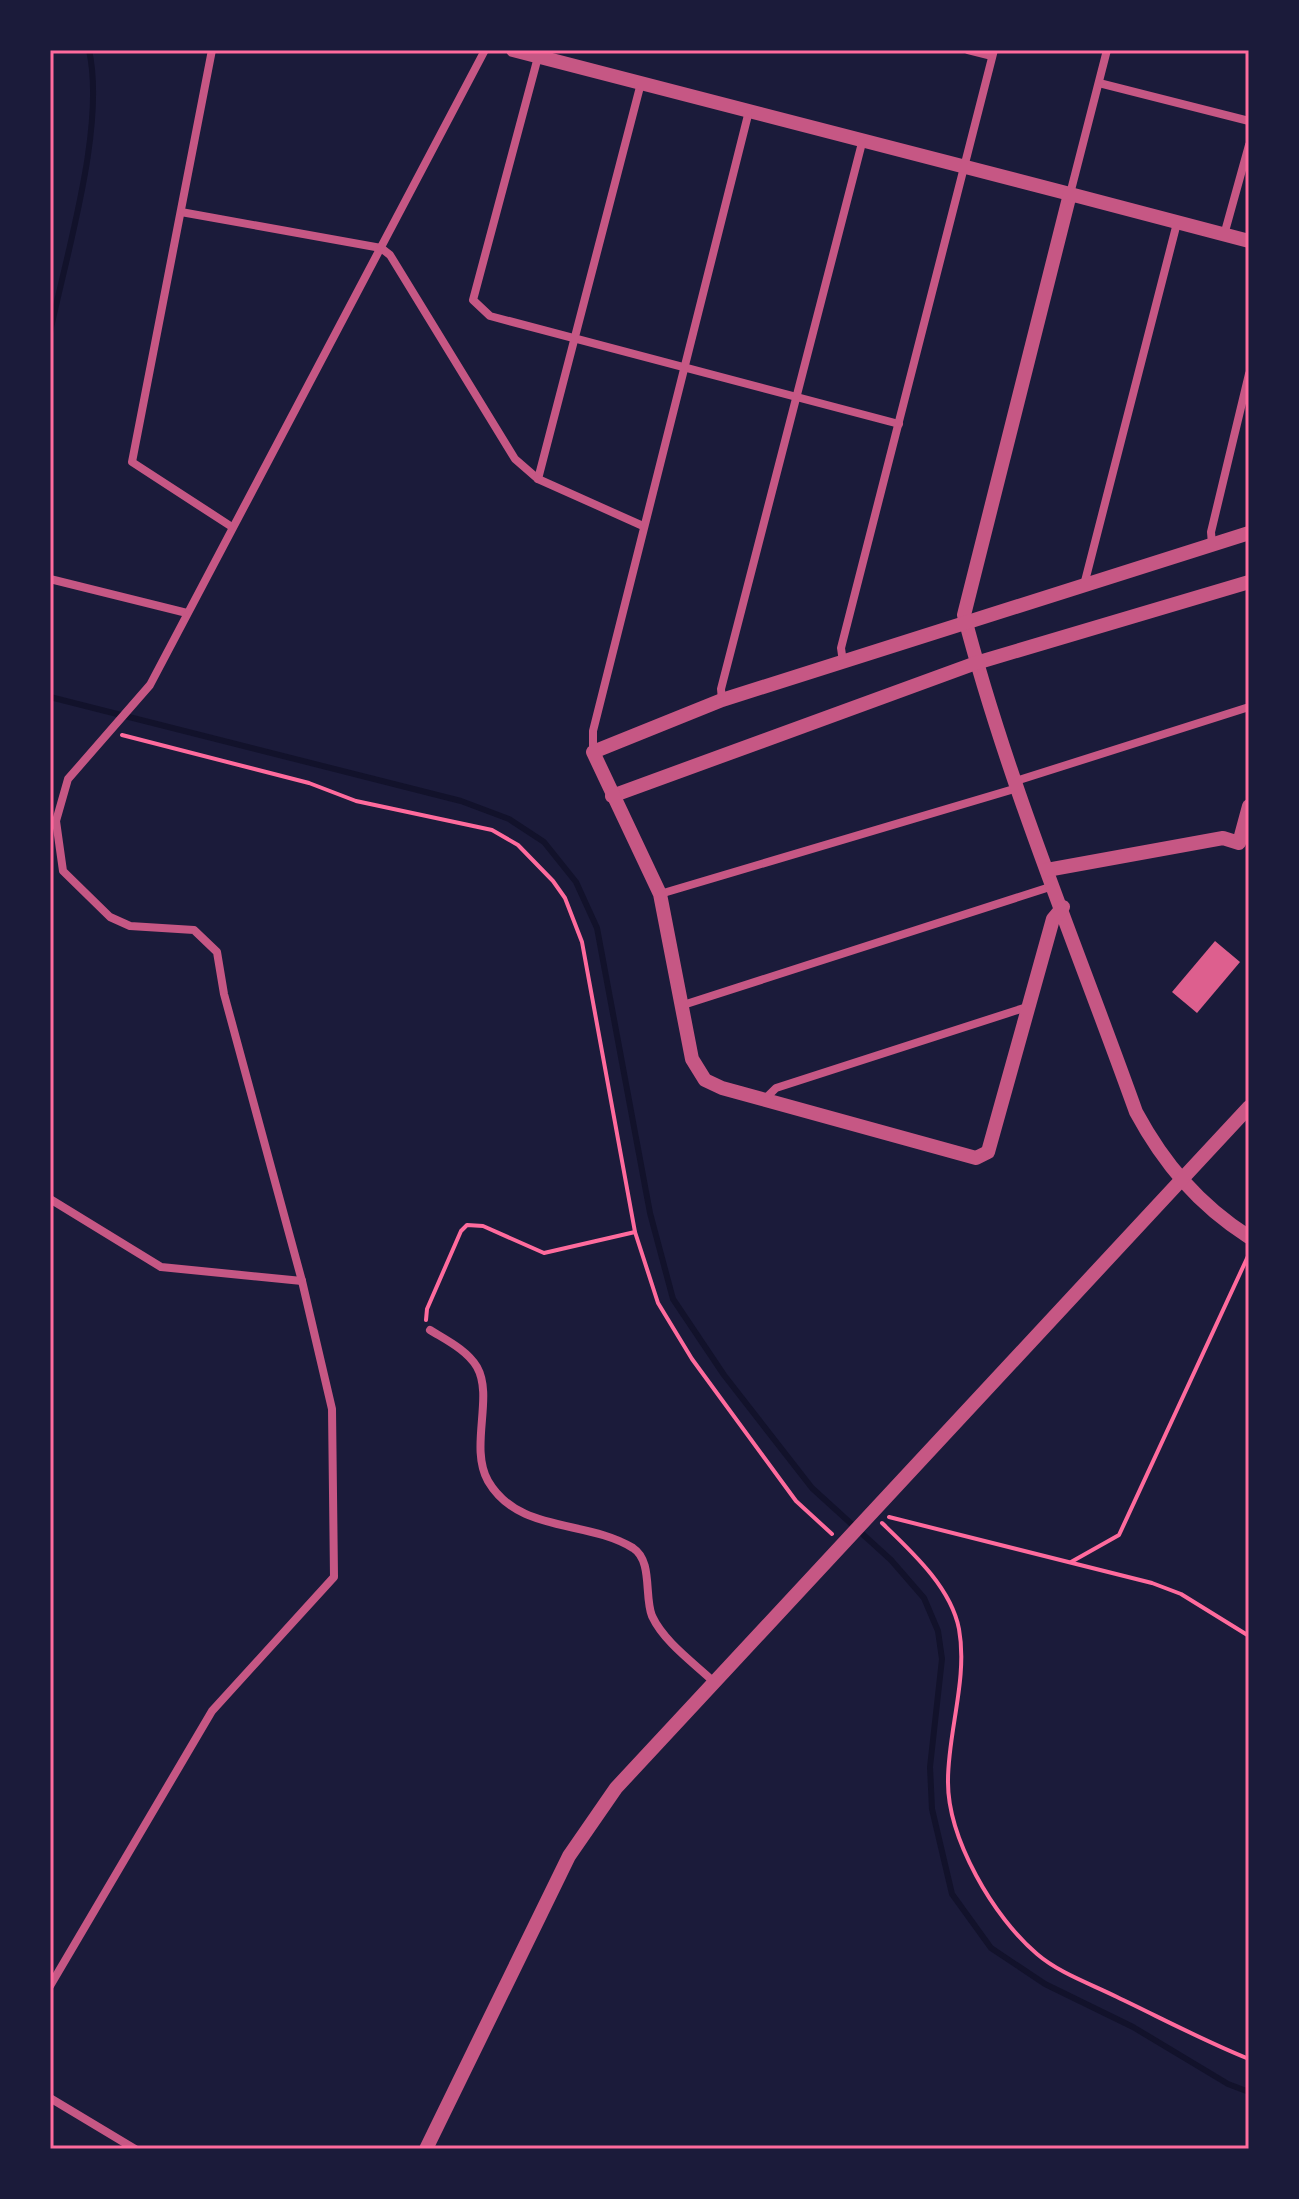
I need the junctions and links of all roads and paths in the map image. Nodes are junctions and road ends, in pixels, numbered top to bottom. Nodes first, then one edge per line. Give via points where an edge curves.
1 (212, 50) edge
2 (485, 50) edge
3 (513, 50) edge
4 (968, 50) edge
5 (1107, 50) edge
6 (993, 53) edge
7 (538, 57) junction
8 (641, 83) junction
9 (1099, 83) junction
10 (749, 111) junction
11 (1249, 121) edge
12 (863, 139) junction
13 (1249, 145) edge
14 (965, 167) junction
15 (1070, 194) junction
16 (181, 212) junction
17 (1177, 223) junction
18 (1224, 235) junction
19 (1249, 241) edge
20 (381, 248) junction
21 (576, 339) junction
22 (684, 368) junction
23 (1249, 374) edge
24 (794, 397) junction
25 (899, 424) junction
26 (538, 479) junction
27 (643, 526) junction
28 (232, 527) junction
29 (1249, 533) edge
30 (1212, 544) junction
31 (50, 579) edge
32 (1249, 582) edge
33 (1084, 585) junction
34 (187, 613) junction
35 (967, 625) junction
36 (843, 663) junction
37 (976, 663) junction
38 (722, 700) junction
39 (1249, 707) edge
40 (113, 728) junction
41 (593, 752) junction
42 (1017, 784) junction
43 (612, 796) junction
44 (1249, 806) edge
45 (1244, 845) edge
46 (1047, 870) junction
47 (1053, 886) junction
48 (660, 894) junction
49 (1063, 907) junction
50 (679, 1006) junction
51 (1027, 1007) junction
52 (763, 1101) junction
53 (1249, 1107) edge
54 (1182, 1180) junction
55 (50, 1199) edge
56 (635, 1232) junction
57 (1249, 1237) edge
58 (1249, 1254) edge
59 (302, 1281) junction
60 (430, 1330) joint
61 (871, 1513) junction
62 (844, 1542) junction
63 (1069, 1563) junction
64 (1249, 1636) edge
65 (714, 1682) junction
66 (50, 1986) edge
67 (1249, 2059) edge
68 (50, 2098) edge
69 (135, 2149) edge
70 (426, 2149) edge

1 - 16 street
2 - 20 street
3 - 7 street
4 - 6 street
5 - 9 street
6 - 14 street
7 - 8 street
7 - 21 street via 473,300 490,316
8 - 10 street
8 - 21 street
9 - 11 street
9 - 15 street
10 - 12 street
10 - 22 street
12 - 14 street
12 - 24 street
13 - 18 street
14 - 15 street
14 - 25 street
15 - 17 street
15 - 35 street via 964,615
16 - 20 street
16 - 28 street via 132,462
17 - 18 street
17 - 33 street
18 - 19 street
20 - 26 street via 515,459
20 - 28 street
21 - 22 street
21 - 26 street
22 - 24 street
22 - 27 street
23 - 30 street
24 - 25 street
24 - 38 street
25 - 36 street via 841,648
26 - 27 street
27 - 41 street via 593,731
28 - 34 street
29 - 30 street
30 - 33 street
31 - 34 street
32 - 37 street
33 - 35 street
34 - 40 street via 150,685
35 - 36 street
35 - 37 street
36 - 38 street
37 - 42 street
37 - 43 street
38 - 41 street
39 - 42 street
40 - 56 path via 356,801 465,821 492,830 537,862 565,898 582,942
40 - 59 street via 68,779 56,821 63,871 110,917 130,926 194,930 217,952
41 - 43 street
42 - 46 street
42 - 48 street
43 - 48 street
44 - 45 street
45 - 46 street via 1223,838
46 - 47 street
47 - 49 street
47 - 50 street
48 - 50 street
49 - 51 street via 1053,919
49 - 54 street via 1136,1112
50 - 52 street via 692,1059 705,1080
51 - 52 street via 776,1088
51 - 52 street via 988,1152 976,1158
53 - 54 street
54 - 57 street
54 - 61 street
55 - 59 street via 161,1267
56 - 60 path via 544,1253 483,1226 467,1225 427,1309
56 - 62 path via 658,1303 692,1359 796,1501
58 - 63 path via 1119,1535
59 - 66 street via 332,1409 334,1577 212,1711
60 - 65 street via 468,1355 479,1370 480,1454 487,1478 503,1501 528,1517 614,1538 637,1550 652,1615
61 - 62 street
61 - 63 path
61 - 67 path via 915,1555 959,1629 947,1781 950,1810 980,1881 1005,1920 1038,1955 1074,1976
62 - 65 street
63 - 64 path via 1181,1594
65 - 70 street via 616,1788 569,1856
68 - 69 street

